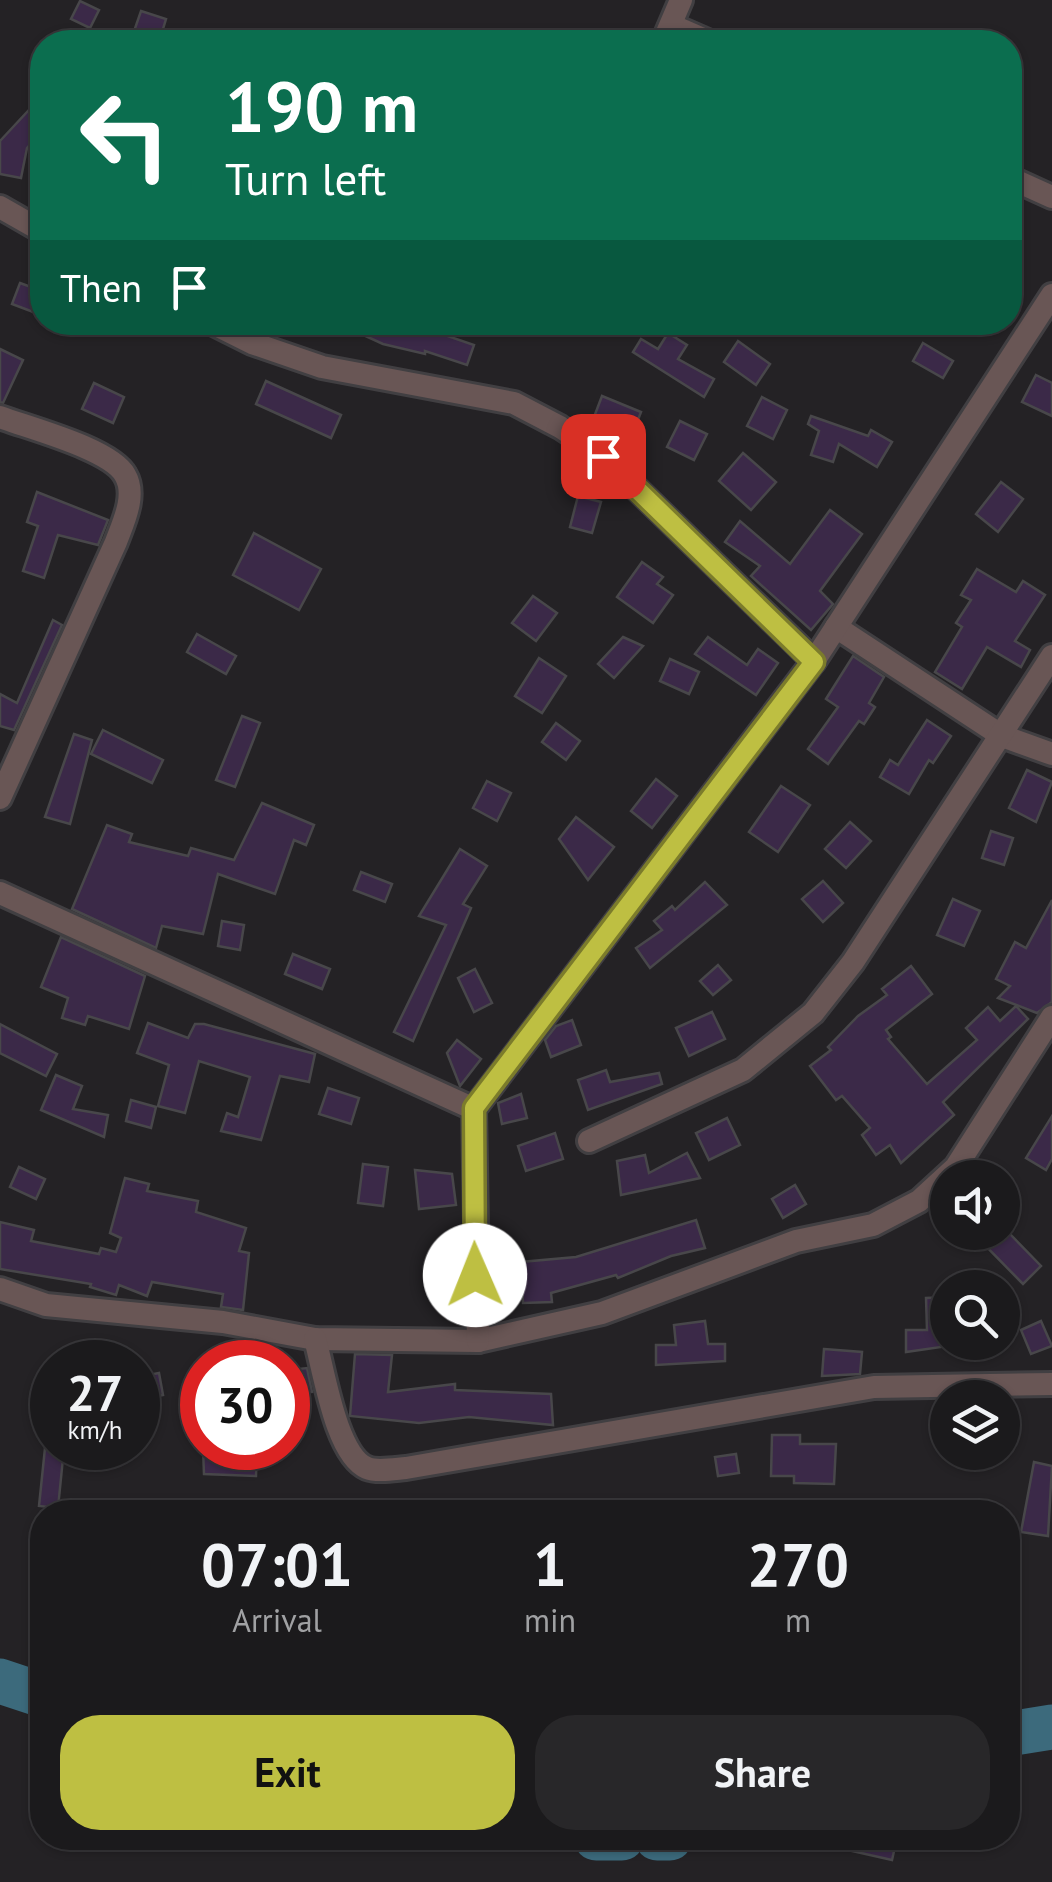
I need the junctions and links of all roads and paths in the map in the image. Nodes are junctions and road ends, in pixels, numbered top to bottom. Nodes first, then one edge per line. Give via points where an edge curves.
1 (681, 0) edge
2 (669, 30) edge
3 (1022, 183) edge
4 (1052, 197) edge
5 (0, 206) edge
6 (30, 225) edge
7 (1052, 295) edge
8 (236, 335) edge
9 (0, 417) edge
10 (836, 627) junction
11 (1052, 656) edge
12 (814, 662) junction
13 (1002, 736) junction
14 (1052, 754) edge
15 (0, 798) edge
16 (0, 893) edge
17 (1052, 1017) edge
18 (474, 1108) junction
19 (589, 1142) dead end
20 (0, 1290) edge
21 (316, 1340) junction
22 (478, 1341) junction
23 (1052, 1384) edge

1 - 2 street
3 - 4 street
5 - 6 street
7 - 10 street
8 - 12 street via 322,367 514,402 560,428 603,456
9 - 15 street via 111,459 129,486 116,542
10 - 12 street
10 - 13 street
11 - 13 street
12 - 18 street
13 - 14 street
13 - 19 street via 813,1013 743,1070
16 - 18 street
17 - 22 street via 956,1167 920,1201 873,1225 796,1241 602,1313
18 - 22 street
20 - 21 street via 46,1304 223,1322
21 - 22 street
21 - 23 street via 342,1437 351,1458 370,1470 874,1387

